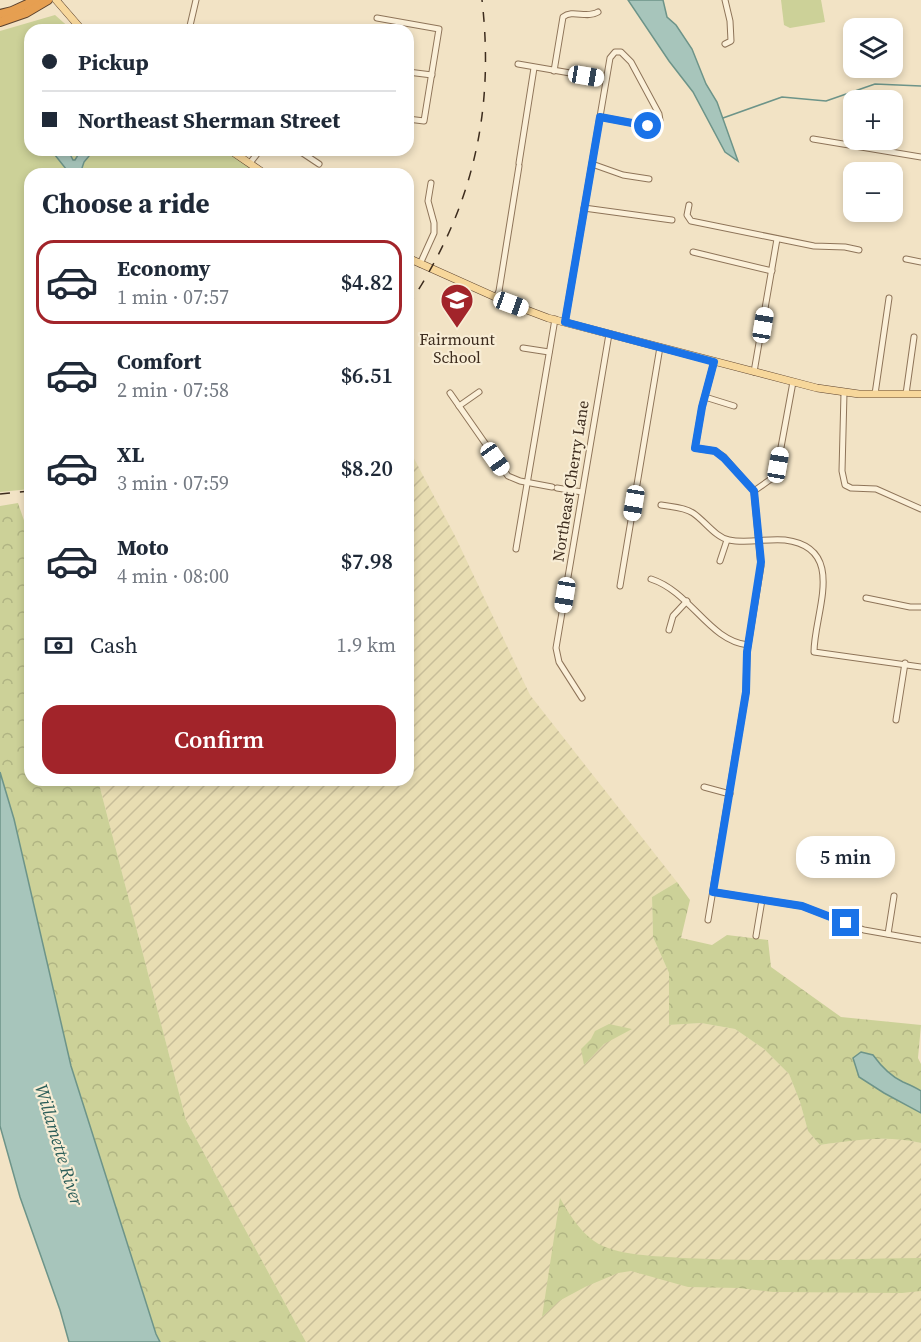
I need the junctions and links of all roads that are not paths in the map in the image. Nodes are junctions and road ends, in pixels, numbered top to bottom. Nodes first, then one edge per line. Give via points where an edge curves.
1 (36, 0) edge
2 (48, 0) edge
3 (56, 0) edge
4 (196, 0) edge
5 (726, 0) edge
6 (598, 12) dead end
7 (0, 14) edge
8 (377, 18) dead end
9 (0, 21) edge
10 (400, 23) joint
11 (77, 24) edge
12 (190, 24) edge
13 (408, 24) edge
14 (414, 25) edge
15 (725, 44) dead end
16 (518, 64) dead end
17 (534, 68) junction
18 (554, 71) junction
19 (414, 73) edge
20 (432, 75) junction
21 (605, 79) junction
22 (600, 117) junction
23 (414, 120) edge
24 (813, 139) dead end
25 (843, 141) edge
26 (892, 150) edge
27 (239, 156) edge
28 (255, 156) edge
29 (307, 156) edge
30 (921, 157) edge
31 (250, 163) junction
32 (319, 164) dead end
33 (591, 164) junction
34 (257, 168) edge
35 (649, 179) dead end
36 (431, 183) dead end
37 (689, 205) dead end
38 (584, 208) junction
39 (672, 220) dead end
40 (777, 239) junction
41 (859, 250) dead end
42 (693, 252) dead end
43 (906, 259) dead end
44 (414, 261) edge
45 (921, 262) edge
46 (420, 264) junction
47 (772, 272) junction
48 (496, 298) junction
49 (889, 298) dead end
50 (555, 320) junction
51 (565, 322) junction
52 (609, 334) junction
53 (914, 337) dead end
54 (660, 347) junction
55 (523, 348) dead end
56 (549, 352) junction
57 (714, 362) junction
58 (754, 372) junction
59 (793, 382) junction
60 (479, 392) dead end
61 (450, 393) dead end
62 (844, 393) junction
63 (875, 394) junction
64 (906, 394) junction
65 (921, 394) edge
66 (705, 397) junction
67 (734, 405) dead end
68 (459, 406) junction
69 (527, 483) junction
70 (754, 491) junction
71 (582, 492) junction
72 (662, 505) dead end
73 (921, 508) edge
74 (727, 540) junction
75 (759, 540) junction
76 (516, 549) dead end
77 (720, 561) dead end
78 (651, 579) dead end
79 (620, 586) dead end
80 (866, 598) dead end
81 (687, 601) junction
82 (921, 608) edge
83 (669, 630) dead end
84 (748, 645) junction
85 (905, 663) junction
86 (921, 667) edge
87 (582, 698) dead end
88 (896, 720) dead end
89 (704, 787) dead end
90 (730, 794) junction
91 (713, 892) junction
92 (894, 896) dead end
93 (762, 900) junction
94 (708, 920) dead end
95 (888, 934) junction
96 (756, 936) dead end
97 (921, 940) edge

1 - 7 highway
2 - 9 highway via 26,13
3 - 11 main road
4 - 12 street
5 - 15 street via 731,41
6 - 18 street via 569,13 563,17
8 - 10 street
10 - 13 street
14 - 20 street via 438,28
16 - 17 street
17 - 18 street
17 - 48 street
18 - 21 street
19 - 20 street
20 - 23 street via 424,121
21 - 22 street
21 - 22 street via 611,55 623,53 660,117 658,123 648,126
22 - 33 street
24 - 25 street
26 - 30 street
27 - 31 main road
28 - 31 street
29 - 32 street
31 - 34 main road
33 - 35 street
33 - 38 street
36 - 46 street via 428,201 434,233
37 - 40 street via 687,215 691,221
38 - 39 street
38 - 51 street
40 - 41 street
40 - 47 street
42 - 47 street
43 - 45 street
44 - 46 main road
46 - 48 main road
47 - 58 street
48 - 50 main road
49 - 63 street
50 - 51 main road
50 - 56 street
51 - 52 main road
52 - 54 main road
52 - 71 street, Northeast Cherry Lane
53 - 64 street
54 - 57 main road
54 - 79 street
55 - 56 street
56 - 69 street
57 - 58 main road
57 - 66 street
58 - 59 main road
59 - 62 main road
59 - 70 street via 777,469 771,479
60 - 68 street
61 - 68 street
62 - 63 main road
62 - 73 street via 845,484 876,489
63 - 64 main road
64 - 65 main road
66 - 67 street
66 - 70 street via 695,448 715,451
68 - 69 street via 506,474
69 - 71 street
69 - 76 street
70 - 75 street
71 - 87 street, Northeast Cherry Lane via 556,648 559,662
72 - 74 street via 689,511
74 - 75 street
74 - 77 street
75 - 84 street via 761,566
75 - 85 street via 796,543 820,562 824,584 814,652
78 - 81 street
80 - 82 street
81 - 83 street via 673,616
81 - 84 street via 725,638
84 - 90 street via 746,692
85 - 86 street
85 - 88 street
89 - 90 street
90 - 91 street
91 - 93 street
91 - 94 street
92 - 95 street
93 - 95 street via 802,906
93 - 96 street
95 - 97 street

